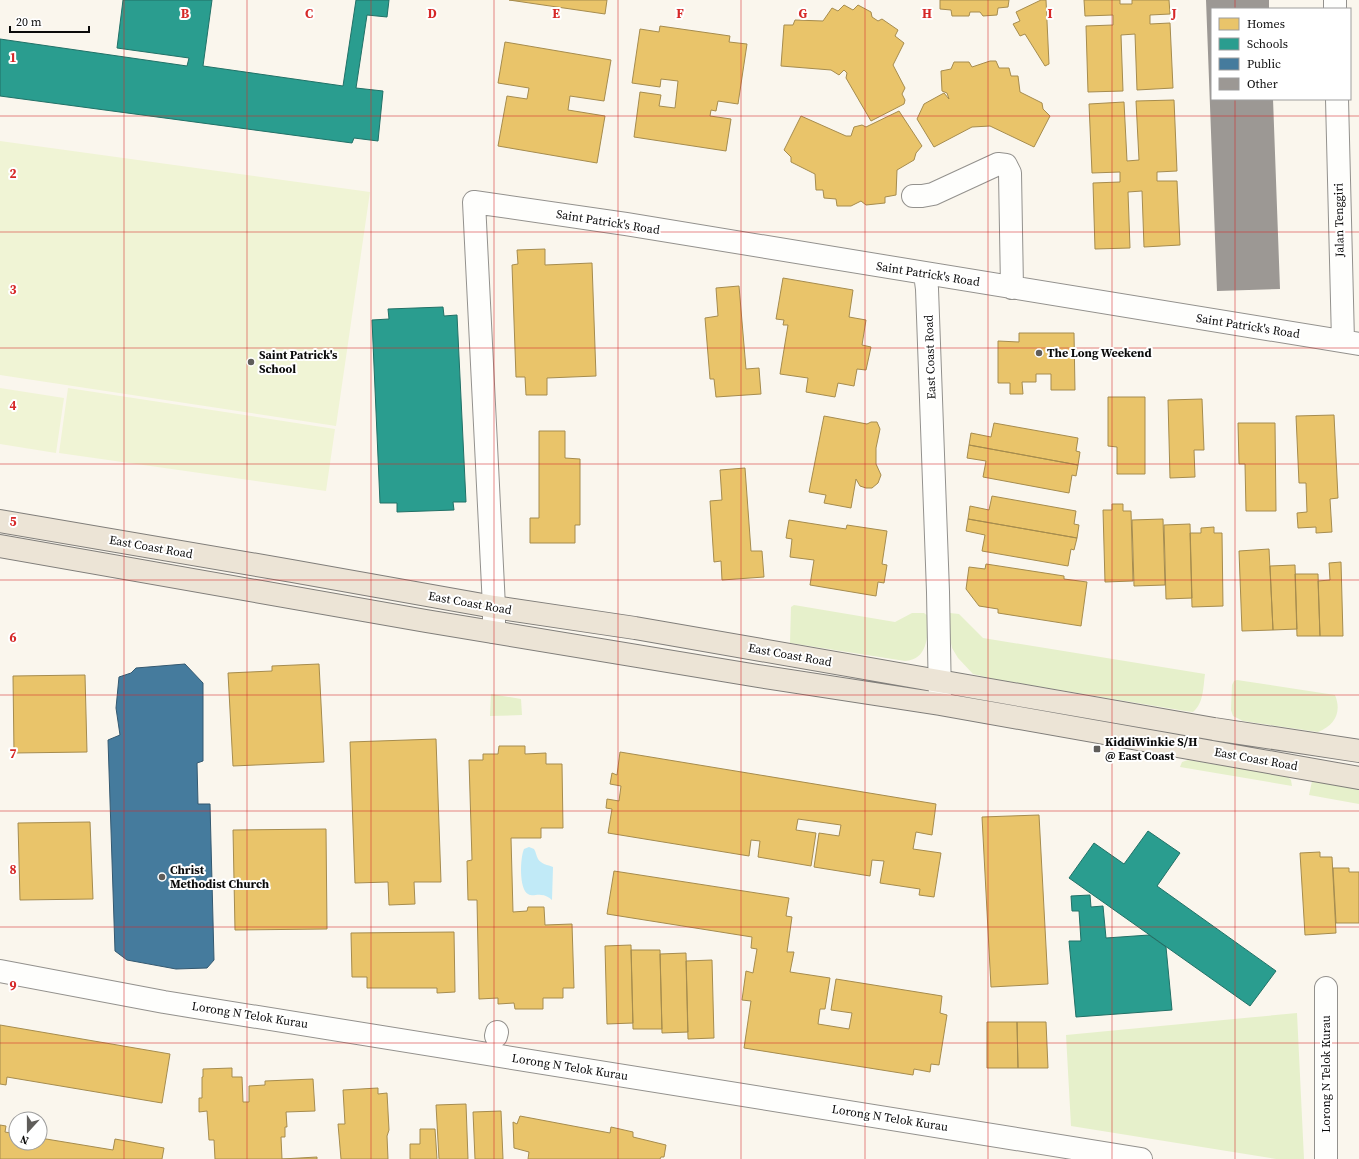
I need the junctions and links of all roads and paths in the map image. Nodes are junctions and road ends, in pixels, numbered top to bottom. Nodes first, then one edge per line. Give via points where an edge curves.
1 (1337, 100) edge
2 (913, 196) dead end
3 (925, 274) junction
4 (1012, 288) junction
5 (1351, 343) edge
6 (0, 521) edge
7 (0, 546) edge
8 (494, 608) junction
9 (494, 632) junction
10 (941, 680) junction
11 (940, 704) junction
12 (1359, 751) edge
13 (1359, 778) edge
14 (0, 971) edge
15 (1326, 988) dead end
16 (1141, 1159) edge
17 (1326, 1159) edge

1 - 5 street, Jalan Tenggiri
2 - 4 street via 933,194 998,164 1006,165 1010,173
3 - 4 street, Saint Patrick's Road
3 - 8 street, Saint Patrick's Road via 474,202
3 - 10 street, East Coast Road via 928,297
4 - 5 street, Saint Patrick's Road
6 - 8 main road, East Coast Road
7 - 9 main road, East Coast Road
8 - 9 street
8 - 10 main road, East Coast Road via 635,628
9 - 11 main road, East Coast Road
10 - 11 street, East Coast Road
10 - 12 main road, East Coast Road via 1214,729
11 - 13 main road, East Coast Road
14 - 16 street, Lorong N Telok Kurau via 164,1002
15 - 17 street, Lorong N Telok Kurau

